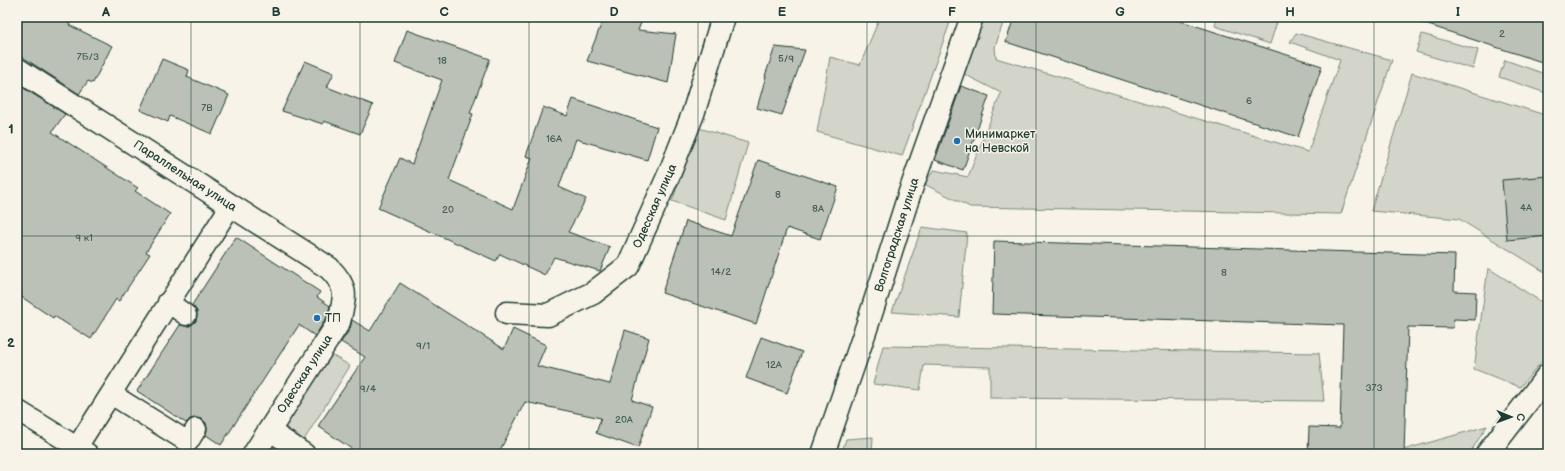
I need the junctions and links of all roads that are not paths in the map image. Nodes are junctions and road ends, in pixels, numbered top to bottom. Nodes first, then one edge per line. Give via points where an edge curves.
1 (723, 17) edge
2 (972, 17) edge
3 (17, 69) edge
4 (231, 205) junction
5 (345, 291) joint
6 (168, 302) junction
7 (506, 313) dead end
8 (186, 315) dead end
9 (1548, 375) edge
10 (111, 394) junction
11 (17, 410) edge
12 (196, 429) dead end
13 (269, 430) junction
14 (82, 451) edge
15 (254, 454) edge
16 (305, 454) edge
17 (822, 454) edge
18 (1487, 454) edge

1 - 7 street, Одесская улица via 693,114 628,266 593,293 548,316
2 - 17 street, Волгоградская улица
3 - 4 street, Параллельная улица
4 - 5 street, Параллельная улица via 329,268 339,278
4 - 6 lane
5 - 13 street, Одесская улица via 339,322
6 - 8 lane
6 - 10 lane
9 - 18 street
10 - 12 lane via 188,442
10 - 14 lane
11 - 14 lane
13 - 15 street, Одесская улица
13 - 16 lane

